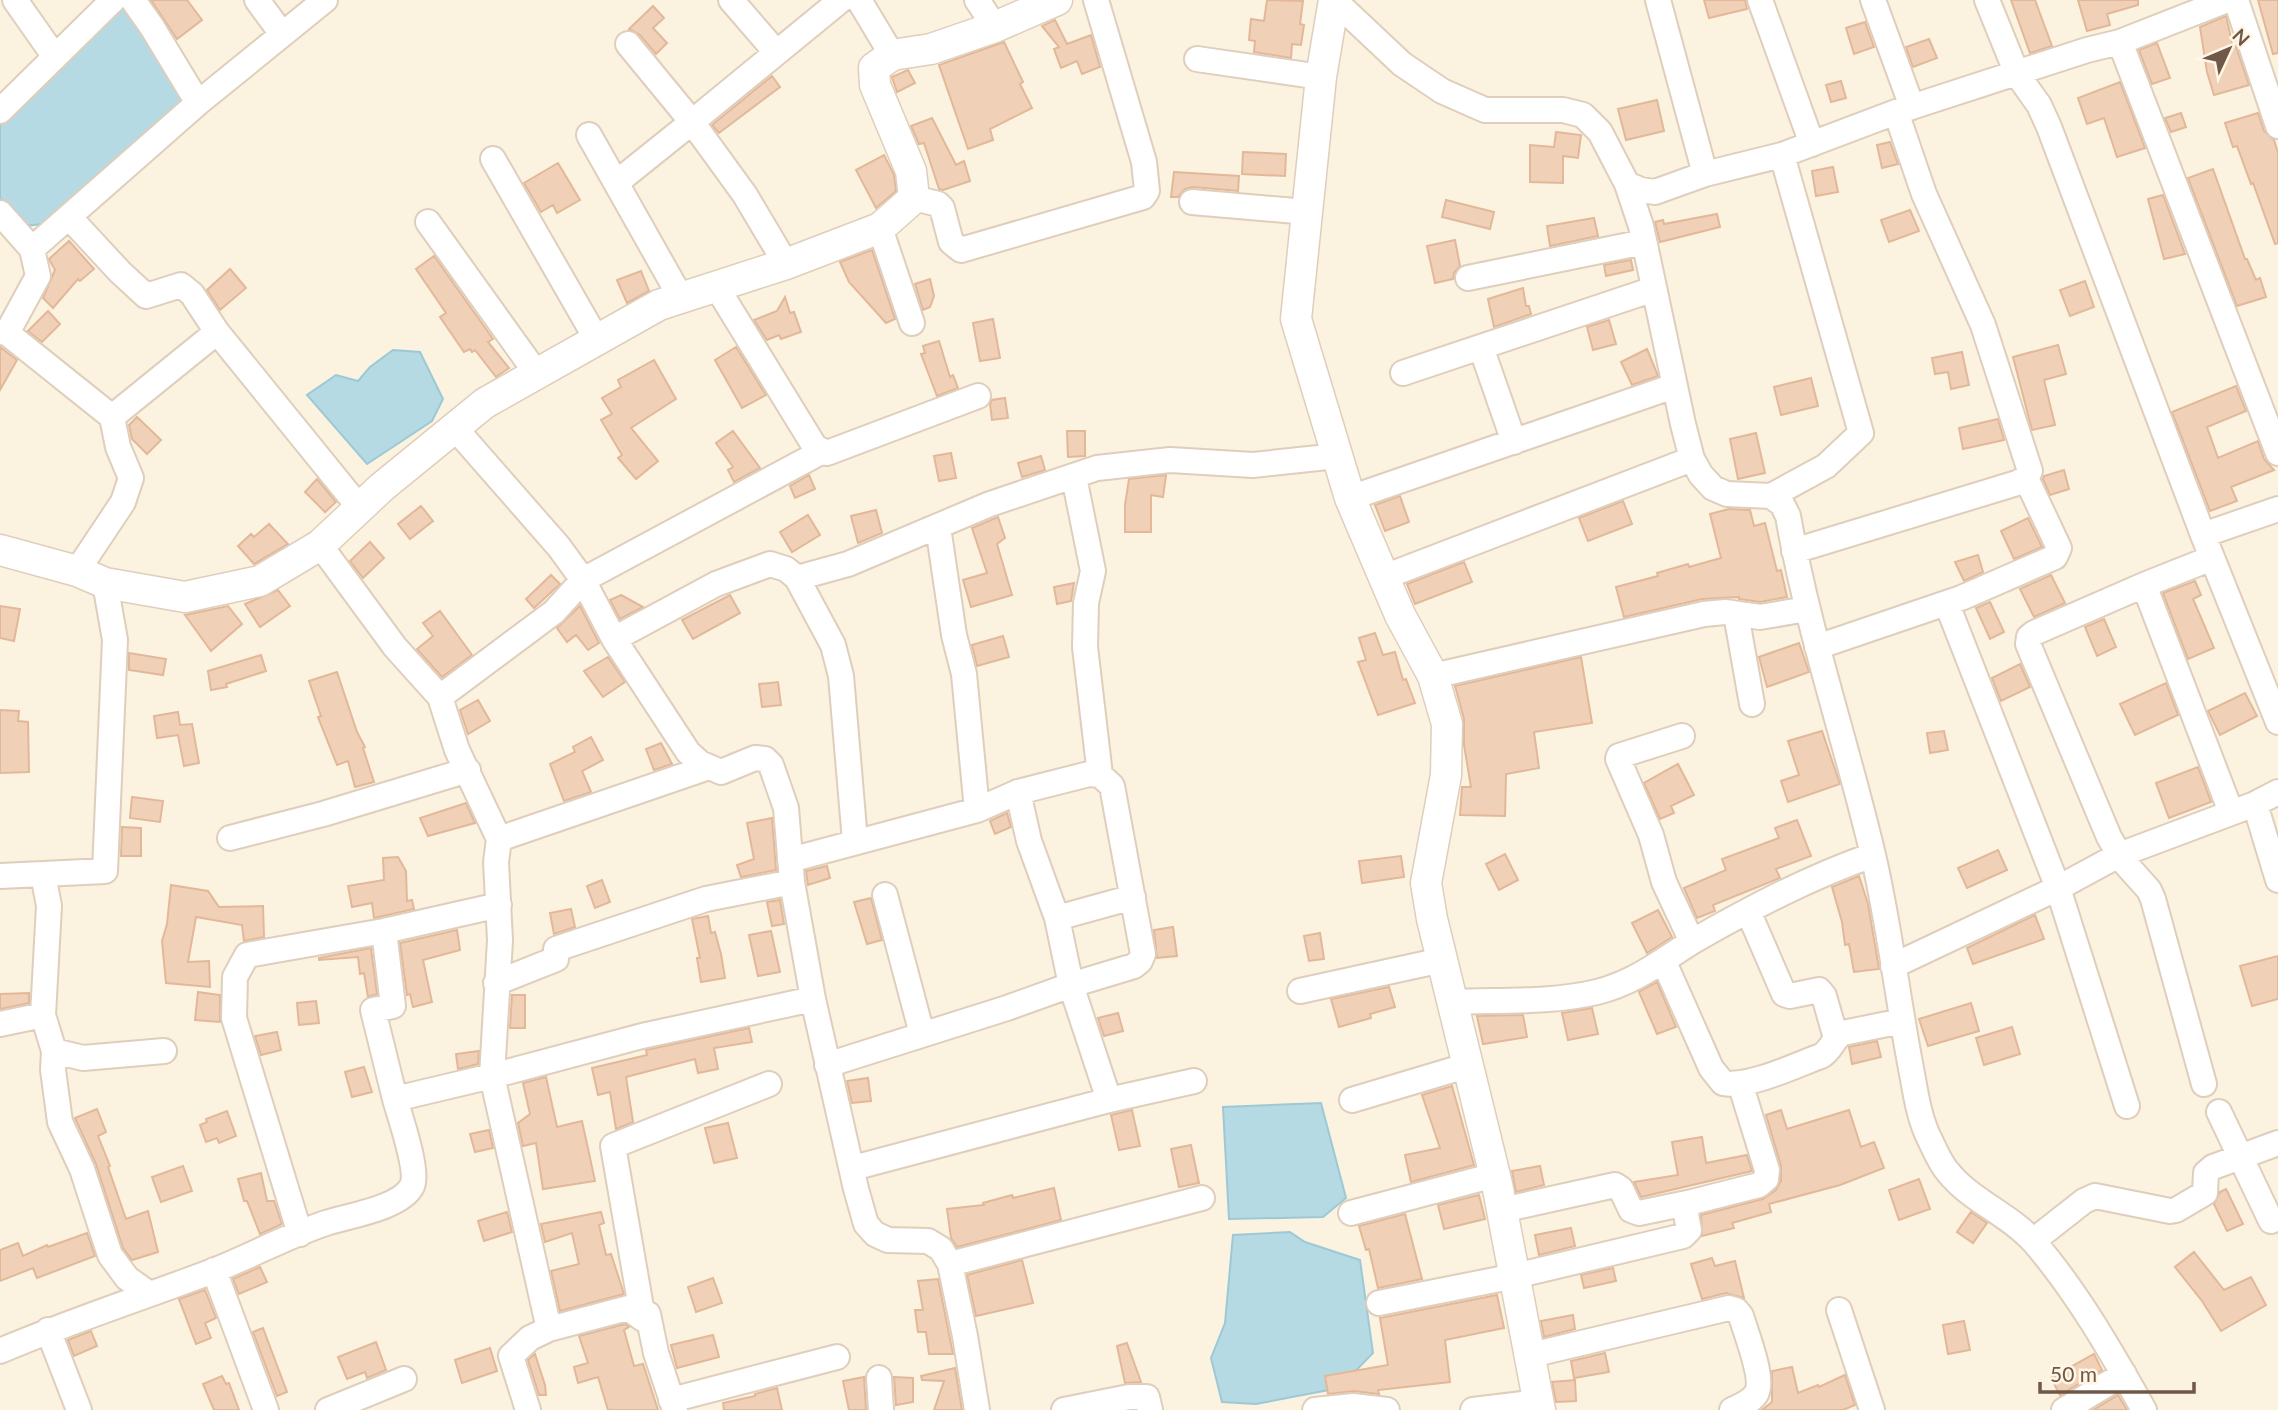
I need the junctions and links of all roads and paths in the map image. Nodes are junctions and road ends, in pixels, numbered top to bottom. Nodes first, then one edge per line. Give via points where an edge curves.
1 (15, 0) edge
2 (113, 0) edge
3 (133, 0) edge
4 (257, 0) edge
5 (325, 0) edge
6 (731, 0) edge
7 (841, 0) edge
8 (859, 0) edge
9 (977, 0) edge
10 (1057, 0) edge
11 (1096, 0) edge
12 (1334, 0) edge
13 (1658, 0) edge
14 (1760, 0) edge
15 (1873, 0) edge
16 (1987, 0) edge
17 (2227, 0) edge
18 (2236, 0) edge
19 (995, 27) junction
20 (282, 34) junction
21 (2120, 42) junction
22 (628, 44) dead end
23 (776, 52) junction
24 (892, 55) junction
25 (55, 57) junction
26 (1197, 59) dead end
27 (2017, 74) junction
28 (1321, 77) junction
29 (198, 103) junction
30 (1904, 110) junction
31 (0, 111) edge
32 (692, 122) junction
33 (2278, 126) edge
34 (589, 135) dead end
35 (1812, 144) junction
36 (1782, 155) junction
37 (493, 159) dead end
38 (1704, 174) junction
39 (616, 183) junction
40 (1627, 184) junction
41 (914, 198) junction
42 (1192, 202) dead end
43 (1307, 212) junction
44 (0, 213) edge
45 (69, 217) junction
46 (428, 222) dead end
47 (880, 228) junction
48 (1644, 243) junction
49 (32, 249) junction
50 (786, 264) junction
51 (1468, 278) dead end
52 (716, 286) junction
53 (1654, 289) junction
54 (681, 298) junction
55 (912, 323) dead end
56 (217, 331) junction
57 (4, 332) edge
58 (597, 340) junction
59 (1481, 347) junction
60 (1403, 373) dead end
61 (537, 374) junction
62 (1674, 386) junction
63 (978, 396) dead end
64 (111, 417) junction
65 (454, 427) junction
66 (1514, 442) junction
67 (821, 452) junction
68 (2278, 453) edge
69 (1338, 456) junction
70 (1692, 458) junction
71 (1074, 477) junction
72 (2026, 478) junction
73 (1771, 496) junction
74 (1350, 498) junction
75 (359, 507) junction
76 (2278, 509) edge
77 (938, 527) junction
78 (320, 545) junction
79 (2207, 546) junction
80 (0, 550) edge
81 (1794, 551) junction
82 (77, 570) junction
83 (1384, 577) junction
84 (797, 578) junction
85 (583, 580) junction
86 (105, 583) junction
87 (2144, 585) junction
88 (1947, 604) junction
89 (1807, 609) junction
90 (1736, 614) junction
91 (614, 639) junction
92 (1817, 647) junction
93 (1433, 676) junction
94 (440, 697) junction
95 (1752, 704) dead end
96 (2278, 722) edge
97 (1682, 736) dead end
98 (709, 767) junction
99 (468, 770) junction
100 (1100, 775) junction
101 (1018, 792) junction
102 (2278, 792) edge
103 (2255, 804) junction
104 (976, 810) junction
105 (2231, 812) junction
106 (230, 838) dead end
107 (499, 839) junction
108 (855, 842) junction
109 (1873, 855) junction
110 (2119, 855) junction
111 (791, 871) junction
112 (43, 874) junction
113 (0, 876) edge
114 (2278, 880) edge
115 (2058, 888) junction
116 (885, 895) dead end
117 (1133, 897) junction
118 (499, 905) junction
119 (1748, 911) junction
120 (1057, 918) junction
121 (384, 931) junction
122 (1692, 942) junction
123 (1442, 960) junction
124 (1664, 962) junction
125 (1893, 965) junction
126 (496, 983) junction
127 (1071, 985) junction
128 (1300, 991) dead end
129 (813, 999) junction
130 (1453, 1002) junction
131 (43, 1015) junction
132 (1902, 1021) junction
133 (0, 1024) edge
134 (922, 1034) junction
135 (1836, 1038) junction
136 (54, 1051) junction
137 (164, 1051) dead end
138 (827, 1065) junction
139 (1469, 1065) junction
140 (492, 1076) junction
141 (1194, 1081) dead end
142 (1740, 1083) junction
143 (769, 1084) dead end
144 (2204, 1084) dead end
145 (395, 1099) junction
146 (1109, 1100) junction
147 (1352, 1100) dead end
148 (2127, 1106) dead end
149 (2219, 1112) dead end
150 (2278, 1143) edge
151 (2240, 1157) junction
152 (853, 1168) junction
153 (1495, 1175) junction
154 (1202, 1198) dead end
155 (1684, 1204) junction
156 (1502, 1210) junction
157 (1351, 1213) dead end
158 (2271, 1221) dead end
159 (300, 1234) junction
160 (2032, 1241) junction
161 (950, 1264) junction
162 (214, 1270) junction
163 (1515, 1276) junction
164 (148, 1293) junction
165 (1380, 1303) dead end
166 (1839, 1310) dead end
167 (643, 1319) junction
168 (549, 1329) junction
169 (48, 1330) junction
170 (0, 1351) edge
171 (1531, 1355) junction
172 (837, 1356) dead end
173 (2124, 1374) junction
174 (879, 1378) dead end
175 (404, 1379) dead end
176 (673, 1405) edge
177 (1539, 1406) edge
178 (79, 1410) edge
179 (267, 1410) edge
180 (328, 1410) edge
181 (528, 1410) edge
182 (881, 1410) edge
183 (977, 1410) edge
184 (1064, 1410) edge
185 (1150, 1410) edge
186 (1315, 1410) edge
187 (1387, 1410) edge
188 (1473, 1410) edge
189 (1732, 1410) edge
190 (1872, 1410) edge
191 (2064, 1410) edge
192 (2144, 1410) edge

1 - 25 street
2 - 25 street
3 - 29 street
4 - 20 street
5 - 20 street
6 - 23 street
7 - 23 street
8 - 24 street
9 - 19 street
10 - 19 street
11 - 41 street via 1144,162 1147,191 1143,197 961,250 951,243 942,208
12 - 28 street
12 - 40 street via 1402,64 1442,91 1485,110 1563,110 1583,115 1600,132
13 - 38 street
14 - 35 street
15 - 30 street
16 - 27 street
17 - 21 street
18 - 33 street
19 - 24 street via 931,49
20 - 29 street
21 - 27 street
21 - 68 street
22 - 32 street
23 - 32 street
24 - 41 street via 874,68 875,85 911,171
25 - 31 street
26 - 28 street
27 - 30 street
27 - 79 street via 2049,127
28 - 43 street
29 - 45 street
30 - 35 street
30 - 72 street via 1924,194 1983,325 2030,471
32 - 39 street
32 - 50 street via 745,195
34 - 39 street
35 - 36 street
36 - 38 street
36 - 73 street via 1861,433 1826,466
37 - 58 street
38 - 40 street via 1655,192
39 - 54 street
40 - 48 street
41 - 47 street
42 - 43 street
43 - 69 street via 1296,319
44 - 49 street
45 - 49 street
45 - 56 street via 146,296 181,285
46 - 61 street
47 - 50 street
47 - 55 street
48 - 51 street
48 - 53 street
49 - 57 street via 38,276
50 - 52 street
52 - 54 street
52 - 67 street
53 - 59 street
53 - 62 street
54 - 58 street via 659,305
56 - 64 street
56 - 75 street
57 - 64 street
58 - 61 street
59 - 60 street
59 - 66 street
61 - 65 street via 485,403
62 - 66 street
62 - 70 street
63 - 67 street via 859,443
64 - 82 street via 131,478 124,502
65 - 75 street
65 - 85 street
66 - 74 street
67 - 85 street
69 - 71 street via 1253,465 1170,460 1097,468
69 - 74 street
70 - 73 street via 1713,488 1727,494
70 - 83 street
71 - 77 street via 990,504
71 - 100 street via 1093,571 1086,603 1085,647
72 - 81 street
72 - 88 street via 2059,553
73 - 81 street via 1788,516
74 - 83 street
75 - 78 street
76 - 79 street
77 - 84 street via 848,564
77 - 104 street via 964,674
78 - 86 street via 260,581 185,597
78 - 94 street via 395,647
79 - 87 street
79 - 96 street
80 - 82 street
81 - 89 street
82 - 86 street
83 - 93 street
84 - 91 street via 770,564 716,584
84 - 108 street via 832,645 841,677
85 - 91 street
85 - 94 street via 554,612
86 - 112 street via 115,640 105,871
87 - 105 street
87 - 110 street via 2034,633 2028,644
88 - 92 street
88 - 115 street
89 - 90 street via 1760,617
89 - 92 street
90 - 93 street via 1704,614
90 - 95 street
91 - 98 street via 688,752
92 - 109 street
93 - 123 street via 1447,724 1446,775 1426,883
94 - 99 street
97 - 122 street via 1618,759
98 - 107 street
98 - 111 street via 721,772 755,758 771,765 786,808
99 - 106 street
99 - 107 street
100 - 101 street
100 - 117 street via 1112,786
101 - 104 street
101 - 120 street via 1029,841
102 - 103 street
103 - 105 street
103 - 114 street
104 - 108 street
105 - 110 street
107 - 118 street
108 - 111 street
109 - 119 street via 1825,872
109 - 125 street
110 - 115 street
110 - 144 street via 2149,890 2157,909
111 - 126 street via 556,949 556,958
111 - 129 street
112 - 113 street
112 - 131 street via 49,906
115 - 125 street
115 - 148 street
116 - 134 street
117 - 120 street
117 - 127 street via 1143,954 1140,961
118 - 121 street
118 - 126 street
119 - 122 street
119 - 135 street via 1784,994 1819,990
120 - 127 street
121 - 145 street via 393,1006 373,1010
121 - 159 street via 247,956 235,977 234,1018
122 - 124 street
123 - 128 street
123 - 130 street
124 - 130 street via 1597,992
124 - 142 street via 1716,1078 1732,1085
125 - 132 street
126 - 140 street
127 - 134 street
127 - 146 street
129 - 138 street
129 - 140 street via 642,1035
130 - 139 street
131 - 133 street
131 - 136 street
132 - 135 street
132 - 160 street via 1920,1114 1947,1172
134 - 138 street
135 - 142 street via 1821,1056
136 - 137 street via 83,1058
136 - 164 street via 52,1070 60,1122 82,1169 110,1255 127,1278
138 - 152 street
139 - 147 street
139 - 153 street
140 - 145 street
140 - 168 street
141 - 146 street
142 - 155 street via 1766,1179 1759,1185
143 - 167 street via 613,1146
145 - 159 street via 413,1185 393,1203
146 - 152 street
149 - 151 street
150 - 151 street
151 - 158 street
151 - 160 street via 2209,1169 2205,1193 2176,1210 2095,1196
152 - 161 street via 866,1224 875,1234 888,1240 928,1241 941,1249
153 - 156 street
153 - 157 street
154 - 161 street
155 - 156 street via 1634,1212 1615,1185
155 - 163 street via 1689,1226 1684,1236
156 - 163 street
159 - 162 street
160 - 173 street
161 - 183 street
162 - 164 street
162 - 179 street
163 - 165 street
163 - 171 street
164 - 169 street
166 - 190 street
167 - 168 street via 628,1308
167 - 176 street via 648,1314
168 - 181 street via 510,1356
169 - 170 street
169 - 178 street
171 - 177 street
171 - 189 street via 1729,1308 1741,1316 1759,1377 1755,1396
172 - 176 street
173 - 191 street
173 - 192 street
174 - 182 street
175 - 180 street
177 - 188 street
184 - 185 street via 1147,1396
186 - 187 street via 1372,1406

